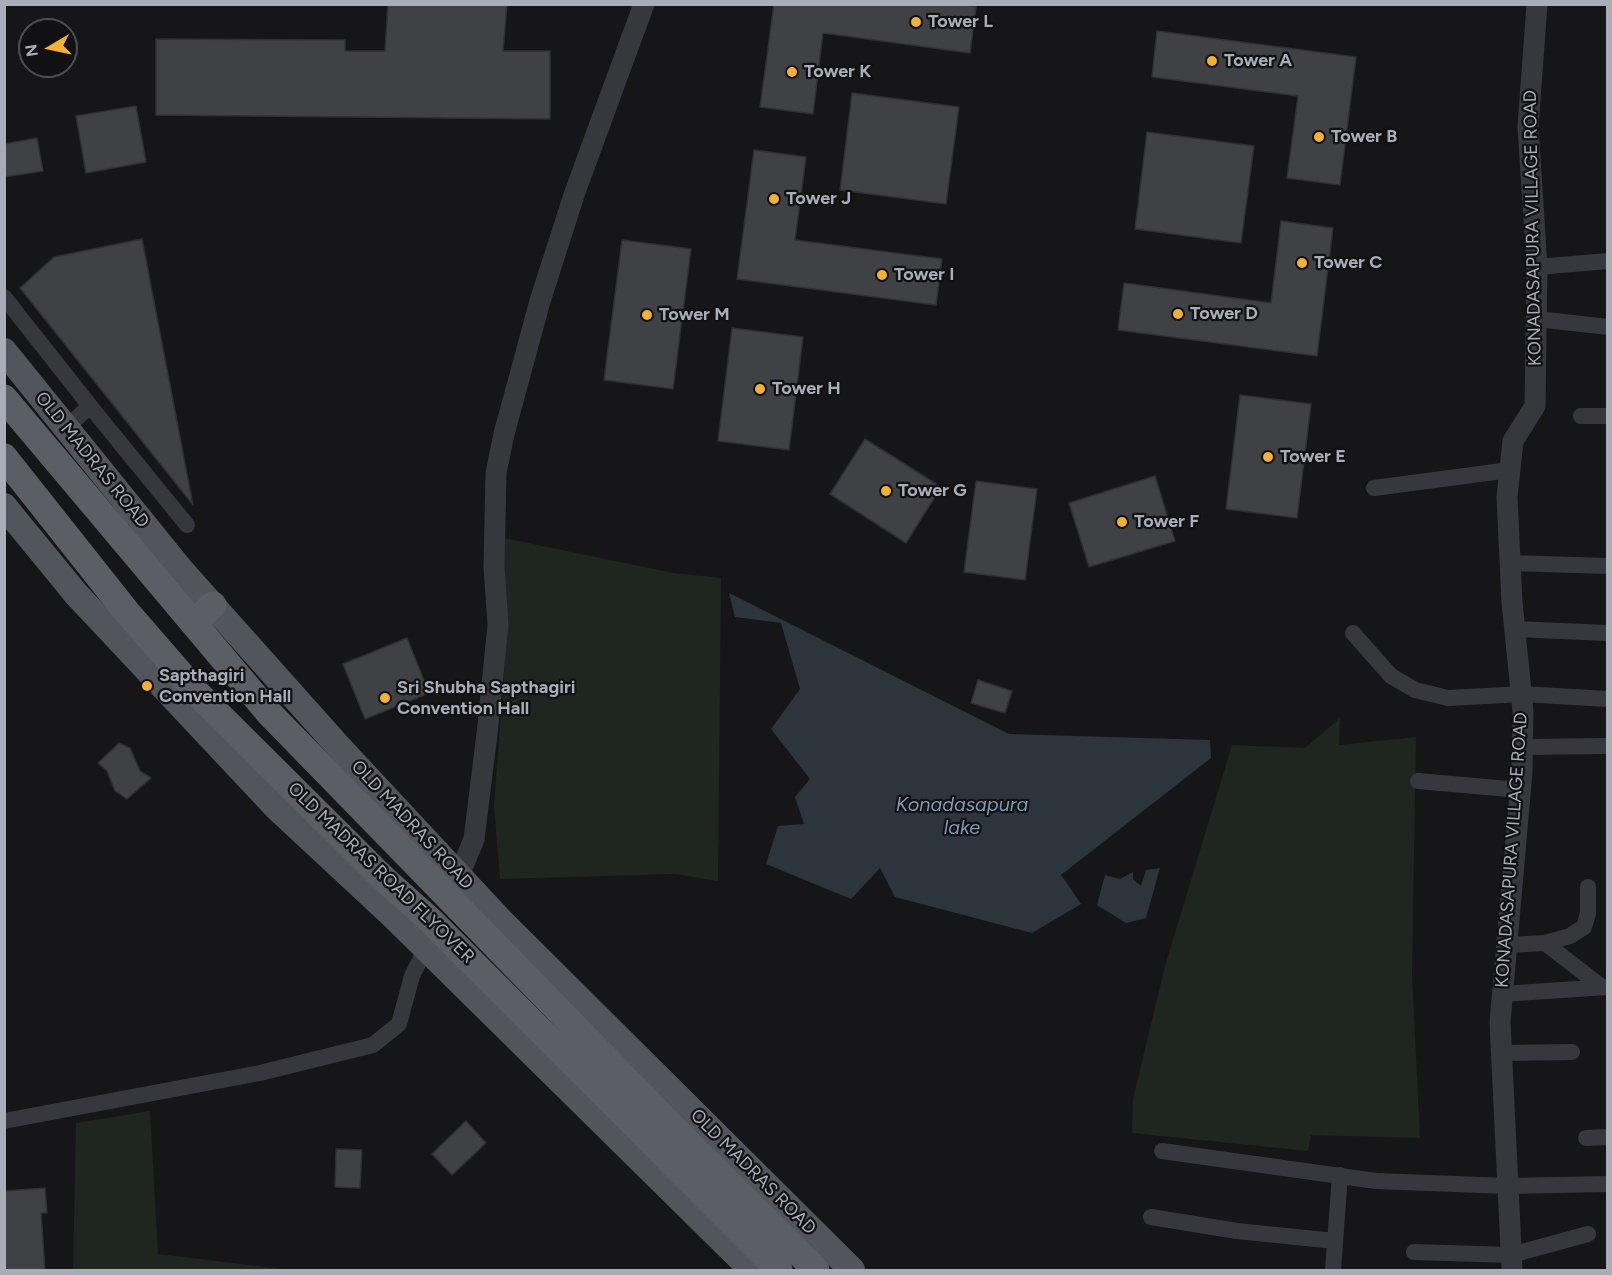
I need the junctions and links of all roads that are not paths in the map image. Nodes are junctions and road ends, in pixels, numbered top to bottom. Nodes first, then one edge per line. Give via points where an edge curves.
1 (644, 4) edge
2 (1537, 4) edge
3 (1608, 261) edge
4 (1537, 267) junction
5 (4, 297) edge
6 (1537, 319) junction
7 (1608, 327) edge
8 (4, 351) edge
9 (4, 398) edge
10 (90, 406) junction
11 (1581, 416) dead end
12 (1608, 416) edge
13 (66, 428) junction
14 (4, 457) edge
15 (1510, 470) junction
16 (1374, 488) dead end
17 (4, 506) edge
18 (187, 525) dead end
19 (1510, 563) junction
20 (1608, 566) edge
21 (213, 605) junction
22 (193, 623) junction
23 (1515, 629) junction
24 (1353, 633) dead end
25 (1608, 633) edge
26 (1522, 694) junction
27 (1608, 699) edge
28 (1608, 746) edge
29 (1522, 747) junction
30 (1418, 781) dead end
31 (1520, 790) junction
32 (459, 876) junction
33 (1588, 886) dead end
34 (1545, 944) junction
35 (1506, 945) junction
36 (426, 948) junction
37 (1605, 987) edge
38 (1502, 994) junction
39 (1572, 1052) dead end
40 (1502, 1053) junction
41 (4, 1120) edge
42 (1608, 1137) edge
43 (1586, 1138) dead end
44 (1162, 1151) dead end
45 (1340, 1175) junction
46 (1608, 1184) edge
47 (1508, 1186) junction
48 (1151, 1216) dead end
49 (1588, 1234) dead end
50 (1335, 1241) junction
51 (1414, 1252) dead end
52 (1512, 1263) edge
53 (752, 1270) edge
54 (779, 1270) edge
55 (816, 1270) edge
56 (852, 1270) edge
57 (1333, 1270) edge

1 - 32 street via 574,192 504,434 496,473 494,567 498,625 487,734 474,839
2 - 4 street, KONADASAPURA VILLAGE ROAD via 1528,127
3 - 4 street
4 - 6 street, KONADASAPURA VILLAGE ROAD
5 - 10 street
6 - 7 street
6 - 15 street, KONADASAPURA VILLAGE ROAD via 1535,406 1513,441
8 - 13 main road, OLD MADRAS ROAD
9 - 22 highway, OLD MADRAS ROAD
10 - 13 street
10 - 18 street
11 - 12 street
13 - 21 main road, OLD MADRAS ROAD
14 - 54 highway, OLD MADRAS ROAD FLYOVER via 126,611 198,694
15 - 16 street
15 - 19 street, KONADASAPURA VILLAGE ROAD
17 - 36 main road via 76,594 278,809
19 - 20 street
19 - 23 street, KONADASAPURA VILLAGE ROAD
21 - 22 highway
21 - 32 main road, OLD MADRAS ROAD
22 - 55 highway, OLD MADRAS ROAD FLYOVER via 269,713
23 - 25 street
23 - 26 street, KONADASAPURA VILLAGE ROAD
24 - 26 street via 1386,672 1415,690 1448,698
26 - 27 street
26 - 29 street, KONADASAPURA VILLAGE ROAD
28 - 29 street
29 - 31 street, KONADASAPURA VILLAGE ROAD
30 - 31 street
31 - 35 street, KONADASAPURA VILLAGE ROAD
32 - 56 main road, OLD MADRAS ROAD
33 - 34 street via 1584,927
34 - 35 street
34 - 37 street
35 - 38 street, KONADASAPURA VILLAGE ROAD
36 - 41 street via 412,976 399,1024 373,1045 250,1075
36 - 53 main road
37 - 38 street
38 - 40 street, KONADASAPURA VILLAGE ROAD
39 - 40 street
40 - 47 street, KONADASAPURA VILLAGE ROAD
42 - 43 street
44 - 45 street
45 - 47 street via 1376,1181
45 - 50 street
46 - 47 street
47 - 52 street, KONADASAPURA VILLAGE ROAD
48 - 50 street via 1237,1231
49 - 52 street
50 - 57 street
51 - 52 street

